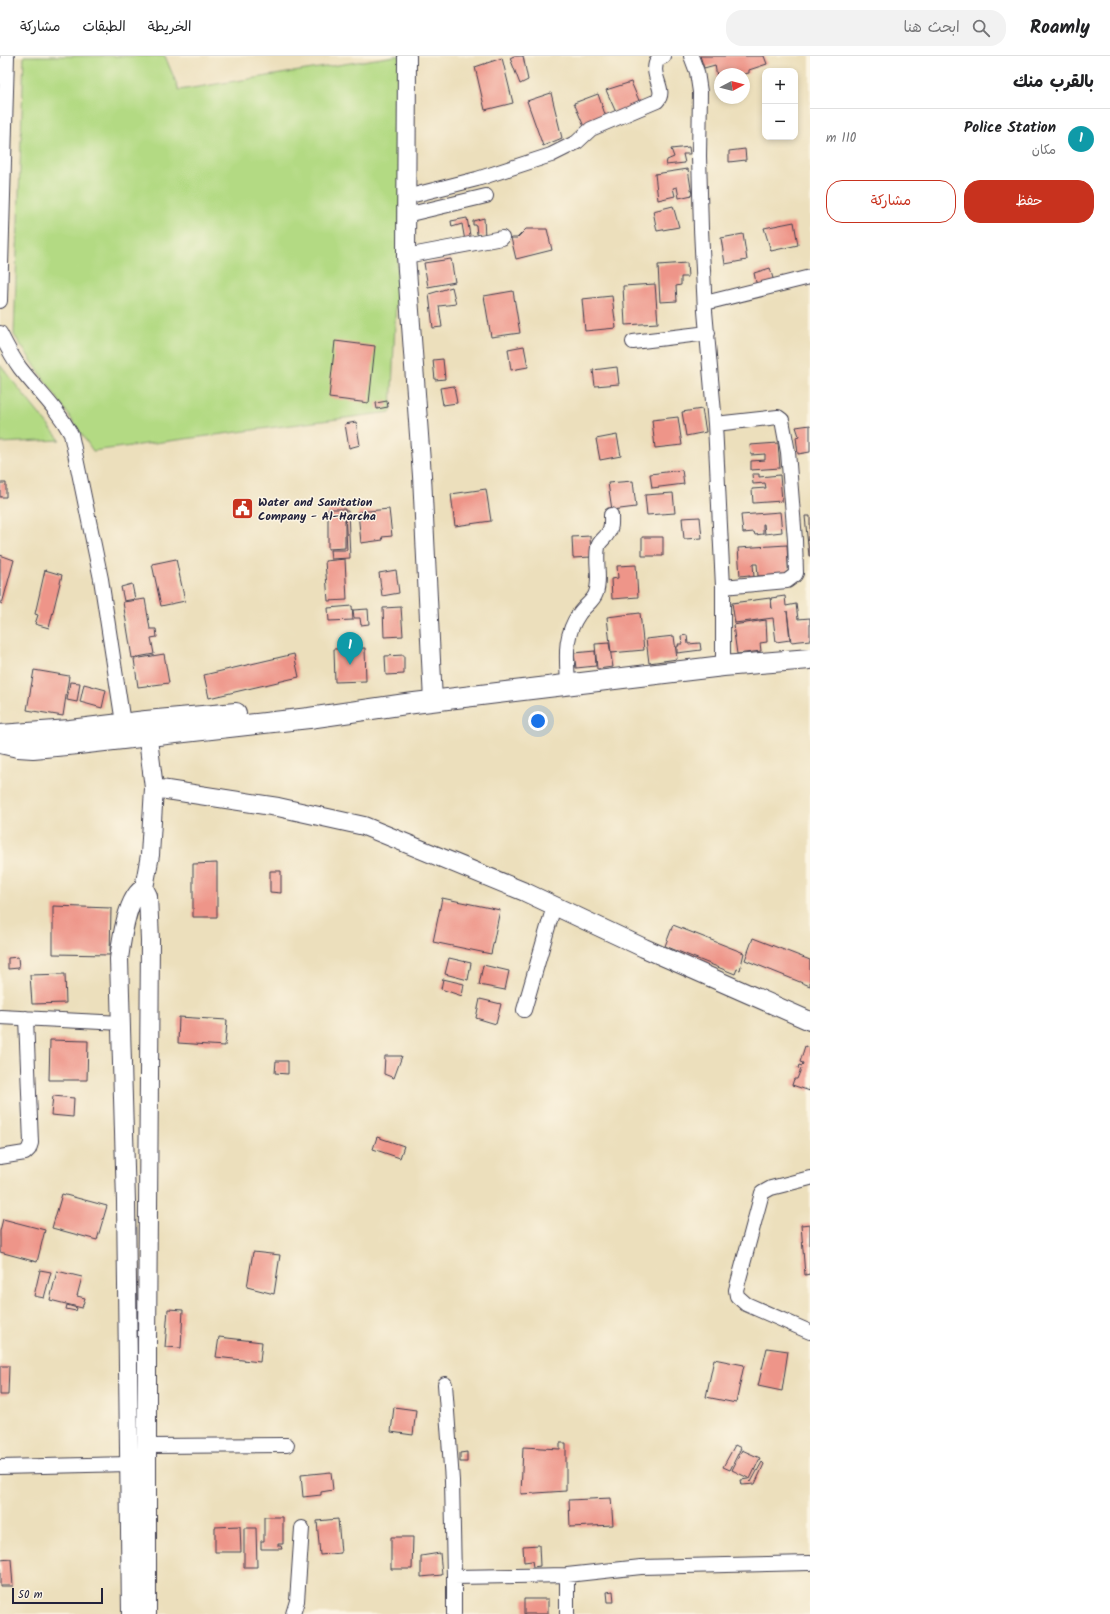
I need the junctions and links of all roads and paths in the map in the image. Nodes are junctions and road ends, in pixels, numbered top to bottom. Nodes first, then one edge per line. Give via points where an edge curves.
1 (7, 56) edge
2 (407, 56) edge
3 (664, 56) edge
4 (691, 56) edge
5 (3, 102) edge
6 (486, 196) dead end
7 (406, 206) junction
8 (502, 238) dead end
9 (406, 256) junction
10 (810, 276) edge
11 (0, 301) edge
12 (705, 303) junction
13 (0, 333) edge
14 (708, 333) junction
15 (633, 342) dead end
16 (715, 424) junction
17 (611, 515) dead end
18 (723, 586) junction
19 (810, 658) edge
20 (722, 666) junction
21 (568, 685) junction
22 (433, 701) junction
23 (123, 723) junction
24 (147, 728) junction
25 (0, 735) edge
26 (0, 743) edge
27 (154, 788) junction
28 (144, 888) junction
29 (554, 906) junction
30 (524, 1010) dead end
31 (0, 1017) edge
32 (26, 1018) junction
33 (810, 1021) edge
34 (122, 1023) junction
35 (0, 1157) edge
36 (810, 1178) edge
37 (147, 1241) junction
38 (126, 1242) junction
39 (810, 1332) edge
40 (445, 1384) dead end
41 (287, 1445) dead end
42 (147, 1446) junction
43 (130, 1464) junction
44 (0, 1467) edge
45 (302, 1528) dead end
46 (810, 1563) edge
47 (567, 1575) junction
48 (454, 1577) junction
49 (131, 1614) edge
50 (147, 1614) edge
51 (293, 1614) edge
52 (454, 1614) edge
53 (567, 1614) edge

1 - 5 street
2 - 7 street
3 - 7 street via 658,59 655,70 661,92 657,101 591,129 577,142 551,155 507,168
4 - 12 street via 700,92 699,156
5 - 11 street
6 - 7 street
7 - 9 street
8 - 9 street
9 - 22 street via 422,476
10 - 12 street
12 - 14 street
13 - 23 street via 20,368 61,416 71,434 101,580
14 - 15 street
14 - 16 street
16 - 18 street
16 - 18 street via 778,418 782,420 788,452 795,540 796,573 788,581
17 - 21 street via 609,532 598,547 596,594 582,609 570,629 567,655
18 - 20 street
19 - 20 main road
20 - 21 main road
21 - 22 main road
22 - 24 main road via 322,717
23 - 24 main road
23 - 25 main road
24 - 26 main road via 78,744 38,748
24 - 27 street
27 - 28 street via 150,855
27 - 29 street via 278,807 364,826
28 - 34 street via 132,904 121,942 119,966
28 - 37 street via 148,896 150,940
29 - 30 street
29 - 33 street
31 - 32 street
32 - 34 street
32 - 35 street via 31,1143 25,1153
34 - 38 street
36 - 39 street via 771,1188 762,1193 736,1290 737,1296 746,1304
37 - 38 street
37 - 42 street
38 - 43 street
40 - 48 street via 452,1481
41 - 42 street
42 - 50 street
43 - 44 street
43 - 49 street
45 - 51 street
46 - 47 street via 641,1567
47 - 48 street
47 - 53 street
48 - 52 street

